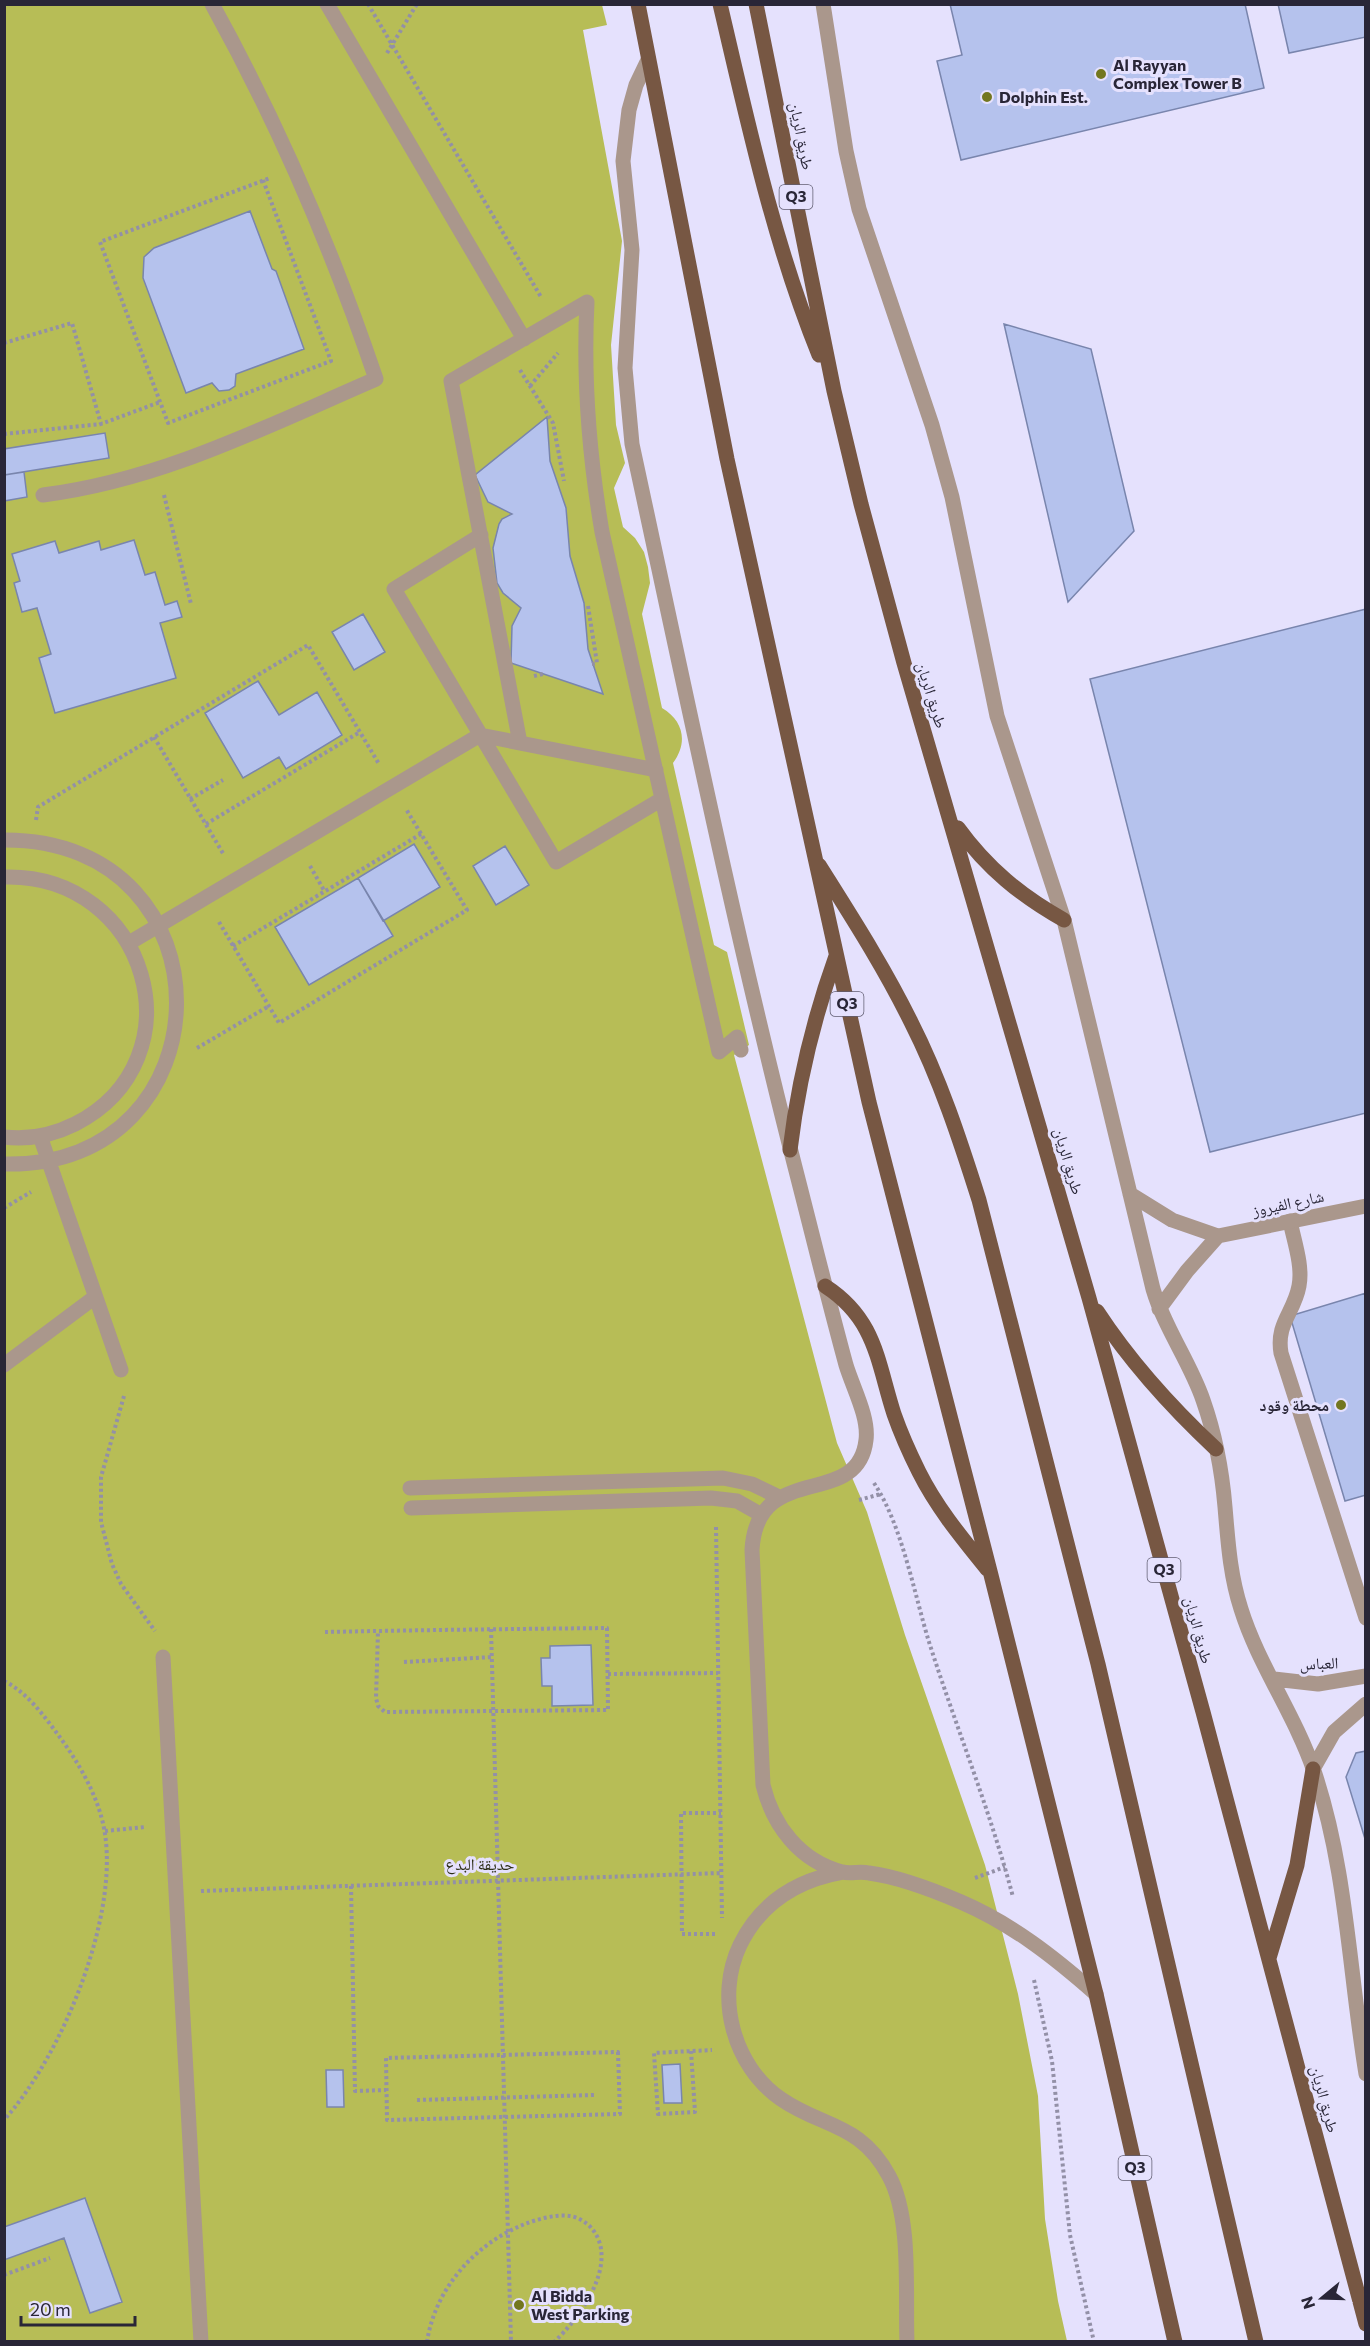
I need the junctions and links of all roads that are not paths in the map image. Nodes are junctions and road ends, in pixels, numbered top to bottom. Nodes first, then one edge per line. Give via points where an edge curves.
1 (212, 4) edge
2 (327, 4) edge
3 (638, 4) edge
4 (720, 4) edge
5 (756, 4) edge
6 (823, 4) edge
7 (648, 60) junction
8 (524, 339) junction
9 (834, 391) junction
10 (43, 495) dead end
11 (481, 535) junction
12 (480, 735) junction
13 (520, 743) junction
14 (656, 770) junction
15 (662, 799) junction
16 (951, 818) junction
17 (4, 840) edge
18 (812, 854) junction
19 (4, 877) edge
20 (1064, 920) junction
21 (159, 926) junction
22 (129, 943) junction
23 (836, 956) junction
24 (741, 1050) dead end
25 (40, 1136) junction
26 (4, 1137) edge
27 (790, 1150) junction
28 (49, 1161) junction
29 (4, 1164) edge
30 (1130, 1194) junction
31 (1365, 1206) edge
32 (1290, 1221) junction
33 (1218, 1236) junction
34 (825, 1286) junction
35 (95, 1297) junction
36 (1089, 1298) junction
37 (1159, 1309) junction
38 (4, 1365) edge
39 (121, 1370) road end
40 (1216, 1449) junction
41 (410, 1488) dead end
42 (779, 1497) junction
43 (411, 1508) dead end
44 (760, 1514) junction
45 (991, 1575) junction
46 (1365, 1618) edge
47 (163, 1657) road end
48 (1365, 1676) edge
49 (1274, 1679) junction
50 (1365, 1704) edge
51 (1313, 1769) junction
52 (844, 1872) junction
53 (1269, 1958) junction
54 (1096, 1994) junction
55 (1365, 2074) edge
56 (1365, 2324) edge
57 (201, 2342) edge
58 (907, 2342) edge
59 (1175, 2342) edge
60 (1256, 2342) edge

1 - 10 street via 304,188 349,298 376,379 158,471
2 - 8 street
3 - 7 main road, Q3
4 - 9 main road via 764,192 804,315
5 - 9 main road, طريق الريان / Q3
6 - 20 street via 859,209 932,424 968,562 997,716
7 - 18 main road, Q3 via 727,459
7 - 27 street via 629,110 623,152 632,250 625,368 632,444
8 - 11 street via 451,381
8 - 14 street via 587,302 585,387 596,496
9 - 16 main road, طريق الريان / Q3 via 904,663
11 - 12 street via 394,589
11 - 13 street
12 - 13 street
12 - 15 street via 556,862
12 - 21 street
13 - 14 street
14 - 15 street
15 - 24 street via 719,1052 737,1037
16 - 20 main road via 989,867 1037,905
16 - 36 main road, طريق الريان / Q3
17 - 21 street via 58,845 106,867 127,883
18 - 23 main road, Q3
18 - 60 main road via 912,1023 945,1101 979,1200 1106,1698
19 - 22 street via 31,877 77,892 98,906
20 - 30 street
21 - 22 street
21 - 28 street via 170,951 178,1005 176,1032 157,1084 122,1126 100,1142
22 - 25 street via 145,990 143,1040 134,1063 106,1103 71,1125
23 - 27 main road via 811,1032
23 - 45 main road, Q3 via 869,1102
25 - 26 street
25 - 28 street
27 - 34 street
28 - 29 street
28 - 35 street
30 - 33 street via 1172,1220
30 - 37 street
31 - 32 street, شارع الفيروز
32 - 33 street, شارع الفيروز
32 - 46 street via 1299,1285 1282,1322 1281,1353
33 - 37 street
34 - 42 street via 866,1428 864,1452 843,1475
34 - 45 main road via 840,1295 864,1323 879,1356 894,1413 919,1472
35 - 38 street
35 - 39 street
36 - 40 main road via 1134,1363 1187,1423
36 - 53 main road, طريق الريان / Q3
37 - 40 street via 1202,1398
40 - 49 street via 1234,1585 1250,1634
41 - 42 street via 723,1478 752,1484
42 - 44 street
43 - 44 street via 711,1498 737,1501
44 - 52 street via 752,1550 763,1785 775,1818 793,1843 816,1861
45 - 54 main road, Q3
47 - 57 street
48 - 49 street, العباس via 1318,1684
49 - 51 street
50 - 51 street via 1334,1732
51 - 53 main road via 1297,1865
51 - 55 street via 1340,1871
52 - 54 street via 869,1873 927,1889 992,1917 1042,1948
52 - 58 street via 798,1884 778,1897 746,1932 730,1977 732,2025 740,2048 763,2084 798,2110 840,2126 859,2139 889,2175 903,2220
53 - 56 main road, طريق الريان / Q3
54 - 59 main road, Q3

